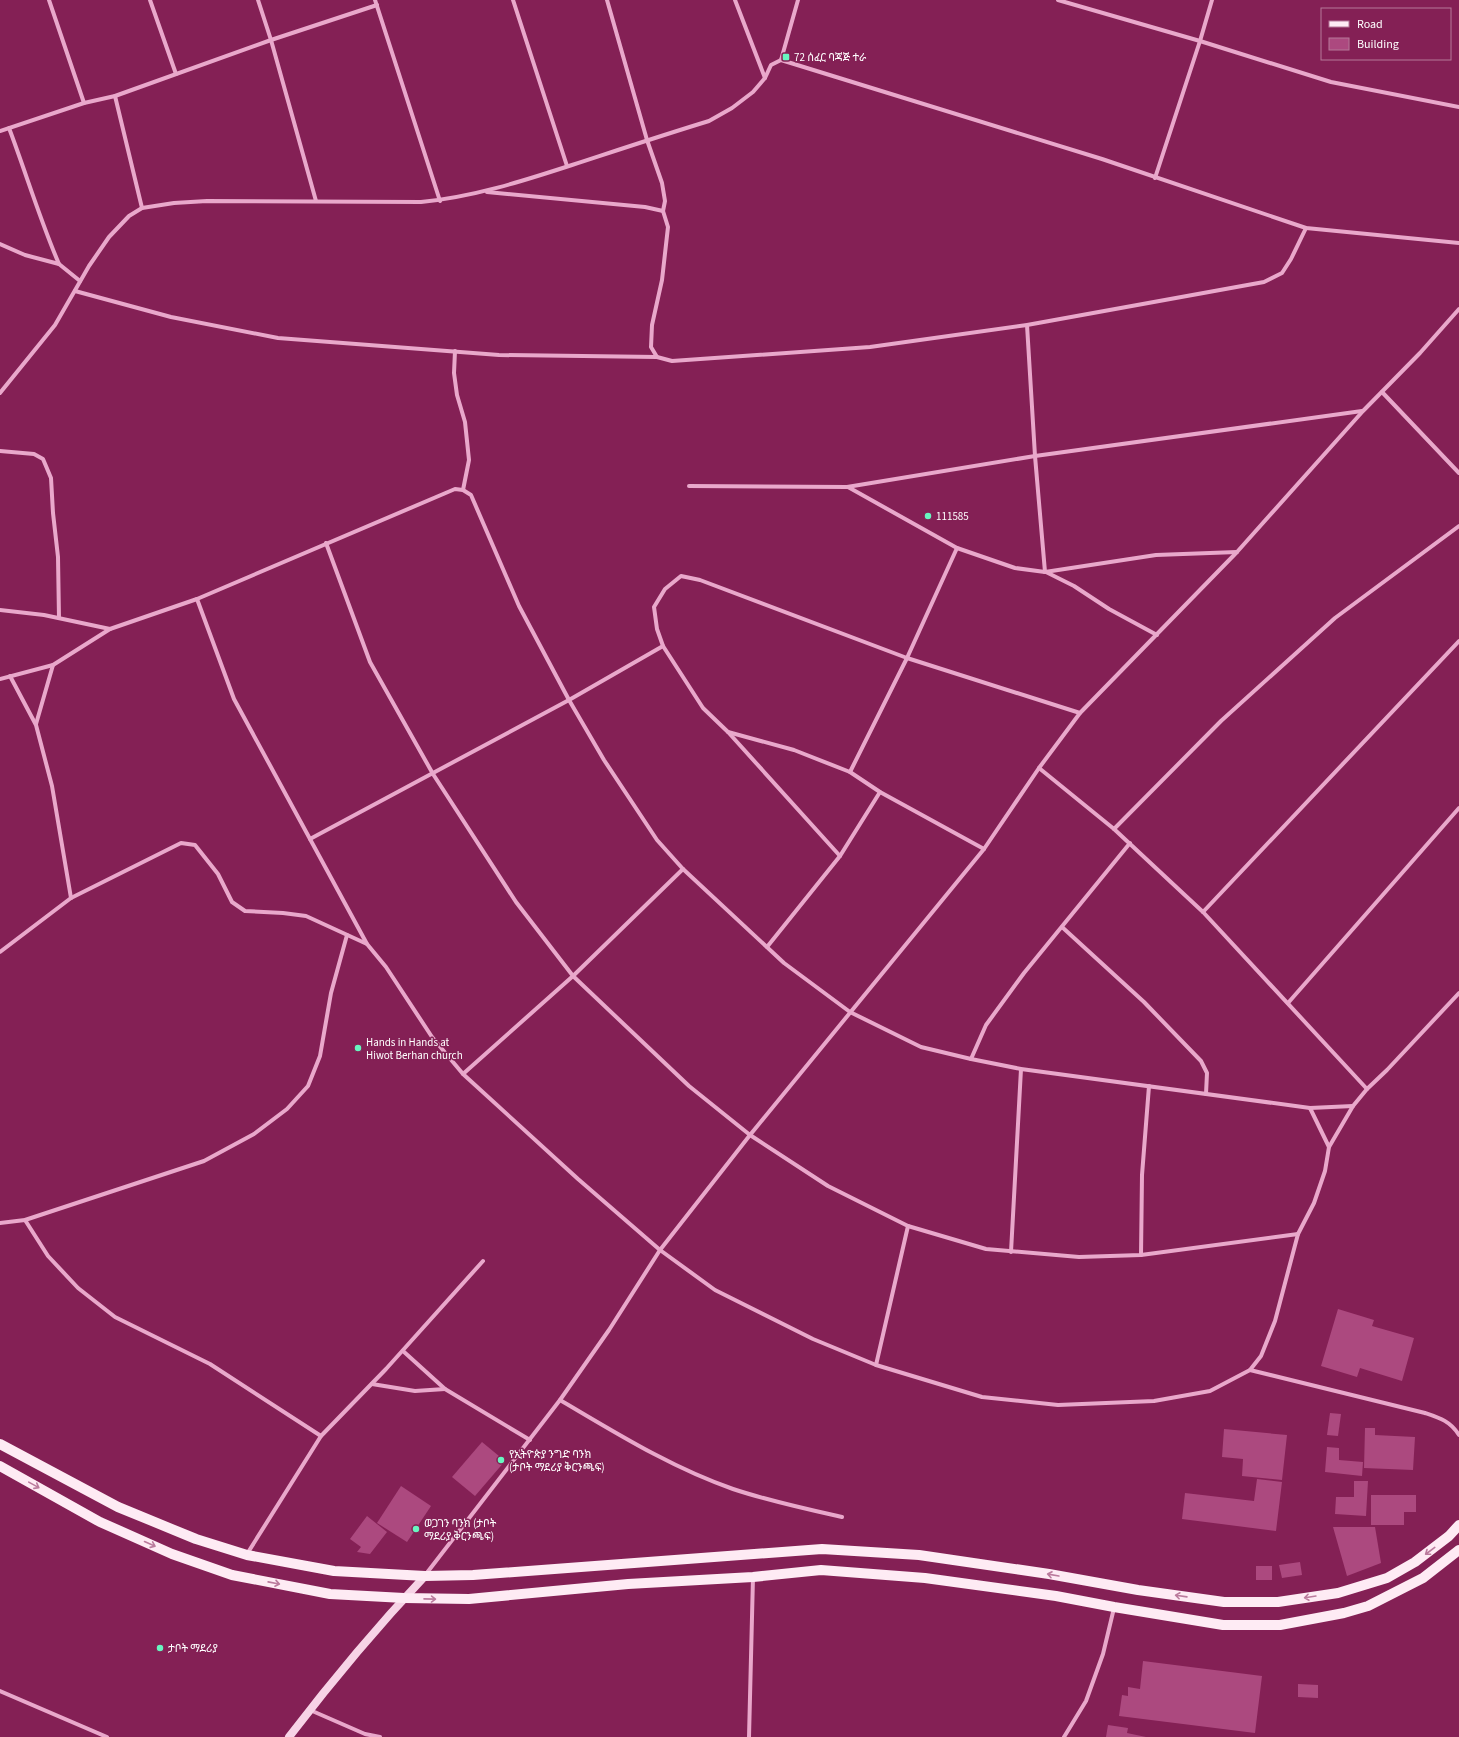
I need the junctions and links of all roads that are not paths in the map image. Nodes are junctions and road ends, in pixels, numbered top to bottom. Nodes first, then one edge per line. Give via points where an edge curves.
1 (49, 0) edge
2 (150, 0) edge
3 (258, 0) edge
4 (375, 0) edge
5 (513, 0) edge
6 (607, 0) edge
7 (735, 0) edge
8 (798, 0) edge
9 (1058, 0) edge
10 (1212, 0) edge
11 (377, 5) junction
12 (271, 40) junction
13 (1200, 41) junction
14 (781, 60) junction
15 (176, 74) junction
16 (765, 78) junction
17 (114, 96) junction
18 (84, 103) junction
19 (1459, 107) edge
20 (9, 128) junction
21 (0, 131) edge
22 (647, 140) junction
23 (567, 166) junction
24 (1155, 178) junction
25 (484, 191) junction
26 (440, 200) junction
27 (316, 201) junction
28 (142, 208) junction
29 (663, 211) junction
30 (1306, 228) junction
31 (1459, 243) edge
32 (0, 244) edge
33 (59, 264) junction
34 (80, 281) junction
35 (75, 290) junction
36 (1459, 309) edge
37 (1027, 325) junction
38 (455, 351) junction
39 (657, 357) junction
40 (1382, 392) junction
41 (0, 393) edge
42 (1362, 411) junction
43 (0, 451) edge
44 (1035, 456) junction
45 (1459, 472) edge
46 (689, 486) dead end
47 (847, 487) junction
48 (463, 490) junction
49 (1459, 526) edge
50 (326, 543) junction
51 (957, 548) junction
52 (1237, 552) junction
53 (1046, 572) junction
54 (197, 599) junction
55 (0, 610) edge
56 (59, 618) junction
57 (110, 629) junction
58 (1157, 634) junction
59 (1459, 641) edge
60 (663, 646) junction
61 (907, 658) junction
62 (53, 665) junction
63 (10, 676) junction
64 (0, 679) edge
65 (569, 700) junction
66 (1080, 713) junction
67 (36, 725) junction
68 (728, 732) junction
69 (1039, 768) junction
70 (850, 772) junction
71 (433, 774) junction
72 (880, 792) junction
73 (1459, 808) edge
74 (1114, 829) junction
75 (310, 839) junction
76 (1130, 842) junction
77 (984, 849) junction
78 (840, 856) junction
79 (683, 869) junction
80 (71, 898) junction
81 (1203, 912) junction
82 (1062, 927) junction
83 (347, 935) junction
84 (367, 944) junction
85 (767, 947) junction
86 (0, 952) edge
87 (573, 976) junction
88 (1459, 993) edge
89 (1288, 1003) junction
90 (850, 1012) junction
91 (971, 1059) junction
92 (1021, 1069) junction
93 (463, 1074) junction
94 (1149, 1086) junction
95 (1366, 1089) junction
96 (1206, 1094) junction
97 (1353, 1106) junction
98 (1310, 1108) junction
99 (750, 1135) junction
100 (1329, 1147) junction
101 (24, 1220) junction
102 (0, 1223) edge
103 (908, 1226) junction
104 (1298, 1234) junction
105 (660, 1250) junction
106 (1011, 1252) junction
107 (1141, 1255) junction
108 (483, 1261) dead end
109 (403, 1351) junction
110 (876, 1364) junction
111 (1250, 1370) junction
112 (372, 1384) junction
113 (445, 1388) junction
114 (560, 1400) junction
115 (1459, 1435) edge
116 (321, 1436) junction
117 (530, 1440) junction
118 (0, 1444) edge
119 (0, 1466) edge
120 (842, 1517) dead end
121 (1459, 1525) edge
122 (1459, 1550) edge
123 (247, 1554) junction
124 (425, 1576) junction
125 (754, 1577) junction
126 (404, 1598) junction
127 (1114, 1607) junction
128 (0, 1691) edge
129 (310, 1710) junction
130 (106, 1737) edge
131 (288, 1737) edge
132 (380, 1737) edge
133 (749, 1737) edge
134 (1064, 1737) edge

1 - 18 street
2 - 15 street
3 - 12 street
4 - 11 street
5 - 23 street
6 - 22 street
7 - 16 street
8 - 14 street
9 - 13 street
10 - 13 street
11 - 12 street
11 - 26 street
12 - 15 street
12 - 27 street
13 - 19 street via 1331,82
13 - 24 street
14 - 16 street via 771,65
14 - 24 street
15 - 17 street
16 - 22 street via 754,92 709,121
17 - 18 street
17 - 28 street
18 - 20 street
20 - 21 street
20 - 33 street
22 - 23 street
22 - 29 street via 662,183
23 - 25 street
24 - 30 street
25 - 26 street
25 - 29 street
26 - 27 street
27 - 28 street via 207,201
28 - 34 street via 129,216 109,237
29 - 39 street via 668,227 666,252 652,325 651,347
30 - 31 street
30 - 37 street via 1282,273 1264,282
32 - 33 street via 25,255
33 - 34 street
34 - 35 street
35 - 38 street via 171,317 278,338
35 - 41 street via 55,325
36 - 40 street
37 - 39 street via 870,347 672,361
37 - 44 street
38 - 39 street via 499,355
38 - 48 street via 454,372 457,395 465,422 469,460
40 - 42 street
40 - 45 street
42 - 44 street
42 - 52 street
43 - 56 street via 34,454 43,459 51,478 58,557
44 - 47 street
44 - 53 street
46 - 47 street
47 - 51 street
48 - 50 street via 455,489
48 - 65 street via 471,495 519,606
49 - 74 street via 1335,618 1221,721
50 - 54 street
50 - 71 street via 370,662
51 - 53 street via 1015,568
51 - 61 street
52 - 53 street via 1156,555
52 - 58 street
53 - 58 street
54 - 57 street
54 - 75 street via 234,699
55 - 56 street
56 - 57 street
57 - 62 street
58 - 66 street
59 - 81 street
60 - 61 street via 657,629 654,607 665,588 681,576 700,580
60 - 65 street
60 - 68 street via 703,708
61 - 66 street
61 - 70 street
62 - 63 street
62 - 67 street
63 - 64 street
63 - 67 street
65 - 71 street
65 - 79 street via 604,760 657,840
66 - 69 street
67 - 80 street via 52,786
68 - 70 street via 794,750
68 - 78 street
69 - 74 street
69 - 77 street
70 - 72 street
71 - 75 street
71 - 87 street via 516,902
72 - 77 street
72 - 78 street
73 - 89 street
74 - 76 street
75 - 84 street
76 - 81 street
76 - 82 street
77 - 90 street
78 - 85 street
79 - 85 street
79 - 87 street
80 - 83 street via 181,843 195,845 218,874 232,902 245,911 306,916
80 - 86 street
81 - 89 street
82 - 91 street via 986,1025
82 - 96 street via 1144,1002 1201,1061 1207,1073
83 - 84 street
83 - 101 street via 331,993 320,1056 308,1086 287,1109 254,1134 204,1160
84 - 93 street via 386,967 432,1037
85 - 90 street via 784,963
87 - 93 street
87 - 99 street via 689,1086
88 - 95 street
89 - 95 street
90 - 91 street via 921,1047
90 - 99 street
91 - 92 street
92 - 94 street
92 - 106 street
93 - 105 street
94 - 96 street
94 - 107 street via 1142,1175
95 - 97 street
96 - 98 street
97 - 98 street
97 - 100 street
98 - 100 street
99 - 103 street via 828,1186
99 - 105 street
100 - 104 street via 1325,1171 1314,1202
101 - 102 street
101 - 116 street via 48,1256 78,1288 115,1317 210,1364
103 - 106 street via 986,1249
103 - 110 street
104 - 107 street
104 - 111 street via 1275,1321 1261,1356
105 - 110 street via 715,1290 813,1339
105 - 114 street
106 - 107 street via 1079,1257
108 - 109 street
109 - 112 street
109 - 113 street
110 - 111 street via 982,1397 1058,1406 1154,1401 1210,1391
111 - 115 street via 1425,1413 1443,1419 1453,1426
112 - 113 street via 415,1391
112 - 116 street
113 - 117 street
114 - 117 street
114 - 120 street via 615,1433 696,1474 739,1491
116 - 123 street
117 - 124 street
118 - 123 main road via 118,1507 196,1539
119 -> 126 main road via 100,1522 172,1554 232,1575 330,1594
121 -> 124 main road via 1415,1562 1387,1578 1338,1593 1278,1602 1224,1602 919,1555 822,1549
122 - 127 main road via 1423,1578 1368,1606 1344,1614 1280,1625 1223,1625
123 - 124 main road via 334,1572
124 - 126 street
126 -> 125 main road via 469,1599 628,1584
125 - 127 main road via 821,1570 925,1578 1056,1596
125 - 133 street
126 - 129 street
127 - 134 street via 1103,1654 1086,1701
128 - 130 street
129 - 131 street
129 - 132 street via 365,1734

